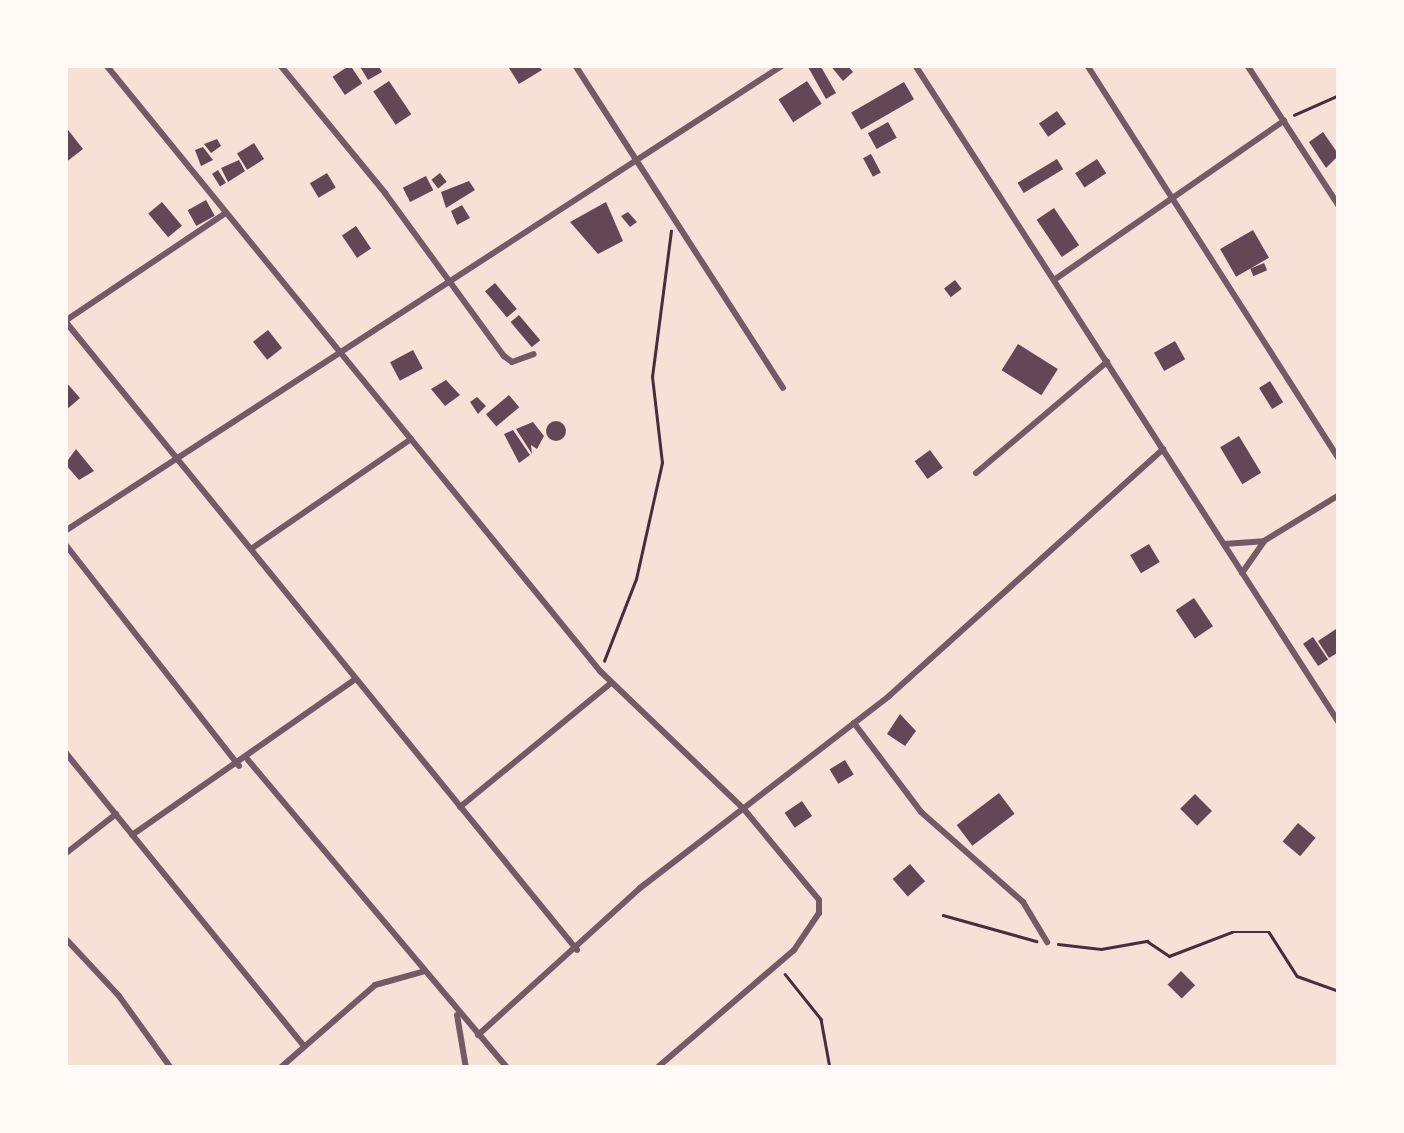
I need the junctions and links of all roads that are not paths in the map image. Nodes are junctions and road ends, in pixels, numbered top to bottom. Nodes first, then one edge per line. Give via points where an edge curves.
1 (106, 65) edge
2 (280, 65) edge
3 (575, 65) edge
4 (783, 65) edge
5 (915, 65) edge
6 (1087, 65) edge
7 (1247, 65) edge
8 (1284, 121) junction
9 (636, 160) junction
10 (1174, 202) junction
11 (1339, 206) edge
12 (226, 213) junction
13 (1054, 280) junction
14 (450, 281) junction
15 (65, 321) edge
16 (339, 353) junction
17 (534, 354) dead end
18 (1107, 362) junction
19 (783, 388) dead end
20 (411, 439) junction
21 (1163, 449) junction
22 (176, 459) junction
23 (1339, 459) edge
24 (976, 473) dead end
25 (1339, 495) edge
26 (65, 531) edge
27 (1264, 541) junction
28 (65, 544) edge
29 (1224, 544) junction
30 (251, 549) junction
31 (1242, 572) junction
32 (356, 679) junction
33 (611, 683) junction
34 (1339, 722) edge
35 (854, 724) junction
36 (65, 752) edge
37 (248, 760) junction
38 (239, 766) junction
39 (460, 807) junction
40 (742, 808) junction
41 (116, 814) junction
42 (132, 835) junction
43 (65, 854) edge
44 (65, 938) edge
45 (1048, 942) road end
46 (576, 950) junction
47 (422, 972) junction
48 (456, 1011) junction
49 (478, 1035) junction
50 (304, 1046) junction
51 (171, 1068) edge
52 (280, 1068) edge
53 (466, 1068) edge
54 (507, 1068) edge
55 (657, 1068) edge

1 - 12 street
2 - 14 street
3 - 9 street
4 - 9 street
5 - 13 street
6 - 10 street
7 - 8 street
8 - 10 street
8 - 11 street
9 - 14 street
9 - 19 street
10 - 13 street
10 - 23 street
12 - 15 street
12 - 16 street
13 - 18 street
14 - 16 street
14 - 17 street via 504,356 512,362
15 - 22 street
16 - 20 street
16 - 22 street
18 - 21 street
18 - 24 street
20 - 30 street
20 - 33 street
21 - 29 street
21 - 35 street
22 - 26 street
22 - 30 street
25 - 27 street
27 - 29 street
27 - 31 street
28 - 38 street
29 - 31 street
30 - 32 street
31 - 34 street
32 - 37 street
32 - 39 street
33 - 39 street
33 - 40 street
35 - 40 street
35 - 45 street via 921,812 1023,902
36 - 41 street
37 - 38 street
37 - 47 street
38 - 42 street
39 - 46 street
40 - 46 street via 640,888
40 - 55 street via 819,900 808,932 776,966
41 - 42 street
41 - 43 street
42 - 50 street
44 - 51 street via 119,996
46 - 49 street
47 - 48 street
47 - 50 street via 376,985
48 - 49 street
48 - 53 street
49 - 54 street
50 - 52 street

